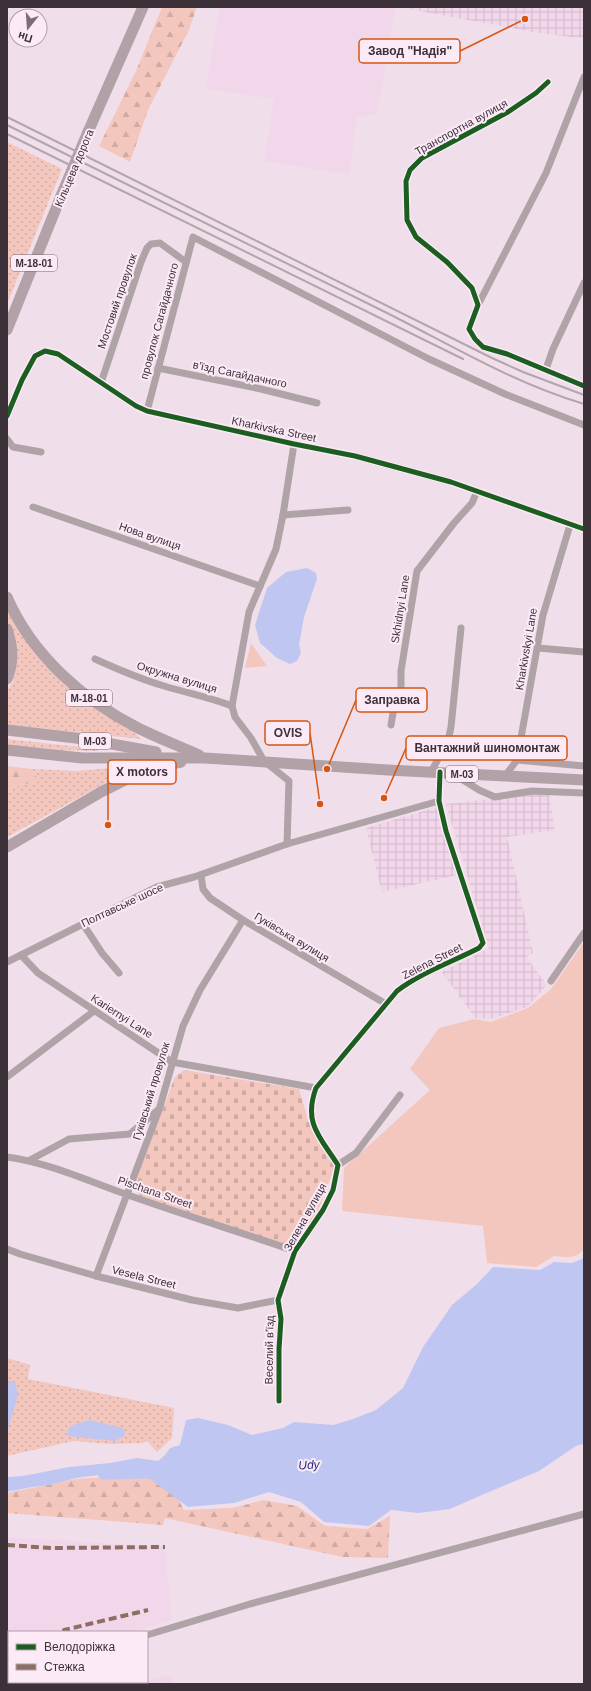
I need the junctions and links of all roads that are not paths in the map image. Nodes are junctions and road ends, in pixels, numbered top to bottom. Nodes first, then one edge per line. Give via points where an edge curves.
1 (143, 7) edge
2 (584, 77) edge
3 (548, 82) dead end
4 (186, 262) junction
5 (584, 283) edge
6 (478, 305) junction
7 (7, 330) edge
8 (158, 368) junction
9 (546, 370) junction
10 (101, 383) junction
11 (584, 386) edge
12 (317, 403) dead end
13 (147, 411) junction
14 (7, 416) edge
15 (584, 424) edge
16 (7, 440) edge
17 (294, 444) junction
18 (41, 452) dead end
19 (477, 491) junction
20 (33, 507) dead end
21 (348, 510) dead end
22 (283, 515) junction
23 (570, 524) junction
24 (584, 529) edge
25 (260, 586) junction
26 (7, 597) edge
27 (462, 628) dead end
28 (7, 629) edge
29 (538, 648) junction
30 (584, 652) edge
31 (95, 659) dead end
32 (7, 680) edge
33 (232, 706) junction
34 (391, 725) dead end
35 (7, 730) edge
36 (7, 750) edge
37 (182, 757) junction
38 (205, 758) junction
39 (517, 760) junction
40 (264, 761) junction
41 (584, 766) edge
42 (436, 772) junction
43 (452, 773) junction
44 (505, 776) junction
45 (584, 780) edge
46 (584, 793) edge
47 (439, 801) junction
48 (287, 844) junction
49 (7, 848) edge
50 (201, 875) junction
51 (243, 920) junction
52 (83, 924) junction
53 (584, 933) edge
54 (21, 955) junction
55 (7, 962) edge
56 (119, 973) dead end
57 (551, 981) dead end
58 (386, 1004) junction
59 (94, 1011) junction
60 (172, 1062) junction
61 (7, 1077) edge
62 (316, 1088) junction
63 (400, 1095) dead end
64 (159, 1110) junction
65 (7, 1157) edge
66 (30, 1160) junction
67 (338, 1165) junction
68 (127, 1195) junction
69 (7, 1249) edge
70 (295, 1251) junction
71 (96, 1276) junction
72 (278, 1300) junction
73 (279, 1401) dead end
74 (584, 1514) edge
75 (148, 1635) edge

1 - 7 highway, Кільцева дорога / М-18-01, bridge via 88,132
2 - 6 street via 546,173
3 - 6 street, Транспортна вулиця via 536,94 508,112 422,158 410,170 406,181 407,220 416,237 447,262 472,288
4 - 8 street, провулок Сагайдачного
4 - 10 street, Мостовий провулок via 160,243 151,244 147,248
4 - 15 street, провулок Сагайдачного via 193,237 429,359 505,394
5 - 9 street
6 - 9 street via 469,329 475,339 484,347
8 - 12 street, в’їзд Сагайдачного
8 - 13 street, провулок Сагайдачного
9 - 11 street
10 - 13 street, Kharkivska Street
10 - 14 street, Kharkivska Street via 58,354 45,351 35,356
13 - 17 street, Kharkivska Street
16 - 18 street via 13,447
17 - 19 street, Kharkivska Street via 355,456
17 - 22 street
19 - 23 street, Kharkivska Street
19 - 34 street, Skhidnyi Lane via 472,503 417,571 401,671 401,687
20 - 25 street, Нова вулиця
21 - 22 street
22 - 25 street via 276,549
23 - 24 street, Kharkivska Street
23 - 29 street, Kharkivskyi Lane via 547,599
25 - 33 street via 249,612
26 - 38 highway, М-18-01 via 27,633 50,662 77,689 106,710 138,728
27 - 42 street via 452,727
28 - 32 highway via 12,657
29 - 30 street
29 - 39 street, Kharkivskyi Lane
31 - 33 street, Окружна вулиця via 164,686 210,697
33 - 40 street via 235,717
35 - 37 highway, М-03 via 84,739
36 - 37 highway via 82,758
37 - 38 highway, М-03
38 - 40 highway, М-03
38 - 49 highway, М-03 via 147,769 101,792
39 - 41 street
39 - 44 street, Kharkivskyi Lane
40 - 42 highway, М-03
40 - 48 street via 289,781
42 - 43 highway, М-03
42 - 47 street, Zelena Street
43 - 44 highway, М-03
43 - 46 street via 495,797 532,791
44 - 45 highway, М-03
47 - 48 street, Полтавське шосе
47 - 58 street, Zelena Street via 446,831 483,943 479,948 408,982
48 - 50 street, Полтавське шосе
50 - 51 street, Гуківська вулиця via 201,883 206,894
50 - 52 street, Полтавське шосе via 157,887
51 - 58 street, Гуківська вулиця
51 - 60 street, Гуківський провулок via 200,990 183,1026
52 - 54 street, Полтавське шосе
52 - 56 street
53 - 57 street
54 - 55 street, Полтавське шосе
54 - 59 street, Kariernyi Lane via 38,973
58 - 62 street, Zelena Street
59 - 60 street, Kariernyi Lane
59 - 61 street
60 - 62 street, Kariernyi Lane
60 - 64 street, Гуківський провулок
62 - 67 street, Zelena Street via 310,1111 312,1122
63 - 67 street via 356,1153
64 - 66 street via 130,1134 69,1139
64 - 68 street, Гуківський провулок
65 - 66 street, Pischana Street
66 - 68 street, Pischana Street
67 - 70 street, Зелена вулиця via 333,1190 323,1210
68 - 70 street, Pischana Street
68 - 71 street, Гуківський провулок
69 - 71 street, Vesela Street
70 - 72 street, Зелена вулиця
71 - 72 street, Vesela Street via 192,1300 238,1308
72 - 73 street, Веселий в’їзд via 281,1318 278,1356
74 - 75 street via 244,1606

